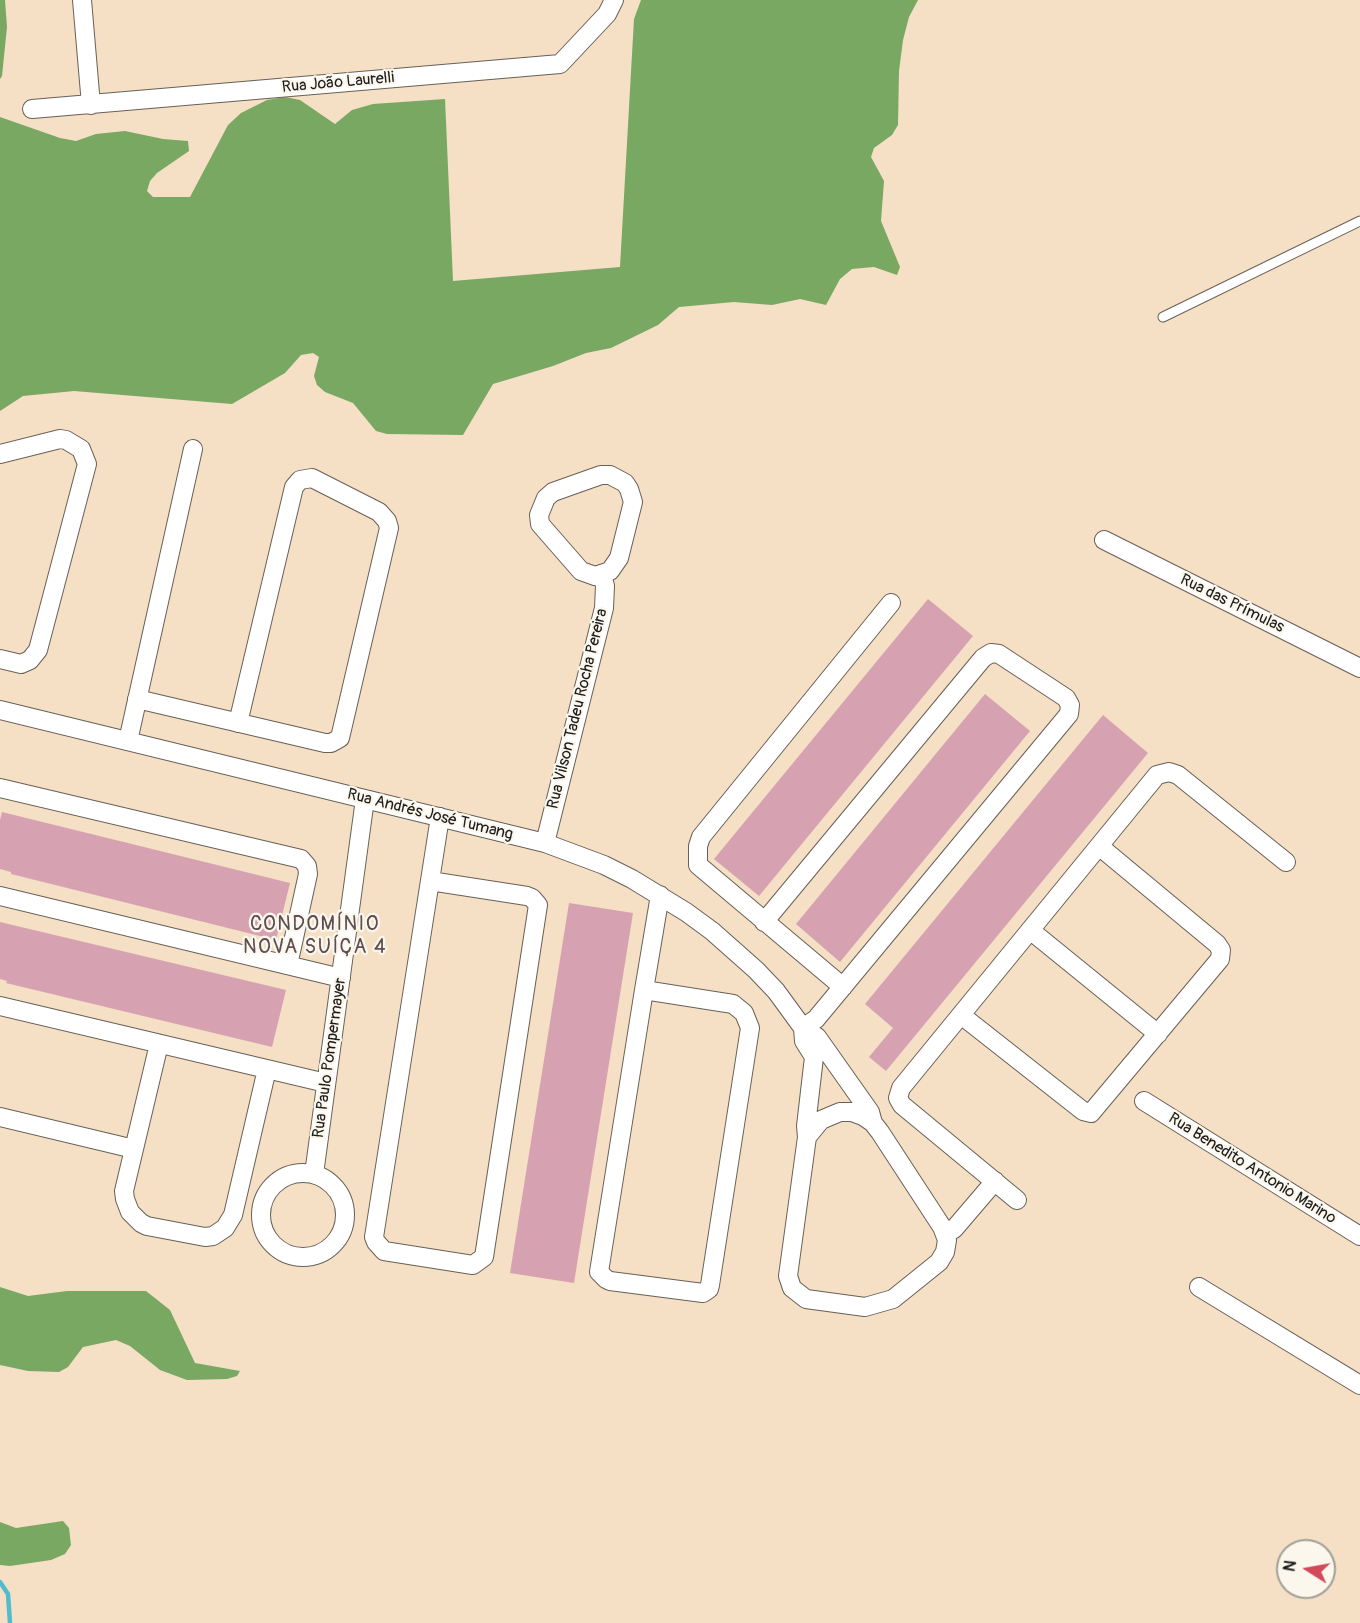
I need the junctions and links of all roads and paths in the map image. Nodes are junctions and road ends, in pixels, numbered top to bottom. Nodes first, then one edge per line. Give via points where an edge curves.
1 (82, 0) edge
2 (614, 0) edge
3 (91, 105) junction
4 (32, 109) dead end
5 (1360, 221) edge
6 (1163, 317) dead end
7 (193, 449) dead end
8 (0, 454) edge
9 (1104, 540) dead end
10 (602, 574) junction
11 (891, 603) dead end
12 (0, 659) edge
13 (1360, 668) edge
14 (137, 699) junction
15 (0, 711) edge
16 (238, 723) junction
17 (128, 741) junction
18 (0, 788) edge
19 (365, 799) junction
20 (440, 817) junction
21 (545, 843) junction
22 (1099, 846) junction
23 (1286, 862) dead end
24 (430, 881) junction
25 (660, 895) junction
26 (0, 896) edge
27 (764, 922) junction
28 (1030, 930) junction
29 (288, 965) junction
30 (341, 978) junction
31 (843, 987) junction
32 (644, 990) junction
33 (0, 1006) edge
34 (961, 1015) junction
35 (803, 1028) junction
36 (1158, 1034) junction
37 (159, 1044) junction
38 (267, 1069) junction
39 (326, 1083) junction
40 (1144, 1101) dead end
41 (0, 1117) edge
42 (873, 1123) junction
43 (807, 1137) junction
44 (134, 1149) junction
45 (314, 1174) junction
46 (995, 1181) junction
47 (1017, 1200) dead end
48 (945, 1233) junction
49 (1360, 1236) edge
50 (1198, 1287) dead end
51 (1360, 1385) edge

1 - 3 street
2 - 3 street, Rua João Laurelli via 560,64
3 - 4 street, Rua João Laurelli
5 - 6 lane
7 - 14 street
8 - 12 street via 66,440 77,444 87,464 38,650 21,664
9 - 13 street, Rua das Prímulas
10 - 10 street via 610,571 619,558 633,502 625,483 610,475 553,492 539,515 540,524 581,571
10 - 21 street, Rua Vilson Tadeu Rocha Pereira via 604,608
11 - 27 street via 701,837 696,855 698,866
14 - 16 street
14 - 17 street
15 - 17 street, Rua Andrés José Tumang
16 - 16 street via 325,743 342,734 389,528 379,512 312,478 300,480 294,487
17 - 19 street, Rua Andrés José Tumang
18 - 29 street via 301,859 308,874
19 - 20 street, Rua Andrés José Tumang
19 - 30 street, Rua Paulo Pompermayer
20 - 21 street, Rua Andrés José Tumang
20 - 24 street
21 - 25 street, Rua Andrés José Tumang via 604,866
22 - 23 street via 1156,775 1169,771
22 - 28 street
22 - 36 street via 1221,950 1220,959
24 - 24 street via 374,1237 384,1251 473,1265 484,1257 538,905 527,896
25 - 32 street
25 - 35 street, Rua Andrés José Tumang via 734,950 776,992
26 - 29 street
27 - 31 street
27 - 31 street via 983,658 999,654 1066,698 1070,714
28 - 34 street
28 - 36 street
29 - 30 street
30 - 39 street, Rua Paulo Pompermayer
31 - 35 street via 816,1019
32 - 32 street via 600,1272 610,1281 703,1293 710,1285 750,1028 744,1013 727,1002
33 - 37 street
34 - 36 street via 1089,1113 1094,1112
34 - 46 street via 901,1088 898,1098
35 - 42 street via 817,1037 870,1112
35 - 43 street via 804,1041 814,1057
37 - 38 street
37 - 44 street
38 - 39 street
38 - 44 street via 233,1215 220,1232 197,1237 147,1226 135,1218 124,1191
39 - 45 street, Rua Paulo Pompermayer
40 - 49 street, Rua Benedito Antonio Marino
41 - 44 street
42 - 43 street via 852,1112 840,1112 820,1120
42 - 48 street
43 - 48 street via 788,1276 801,1297 865,1307 893,1299 943,1258 947,1246
45 - 45 street via 284,1177 269,1190 262,1209 268,1238 292,1256 322,1252 337,1239 345,1221 338,1191
46 - 47 street
46 - 48 street via 954,1229
50 - 51 street

